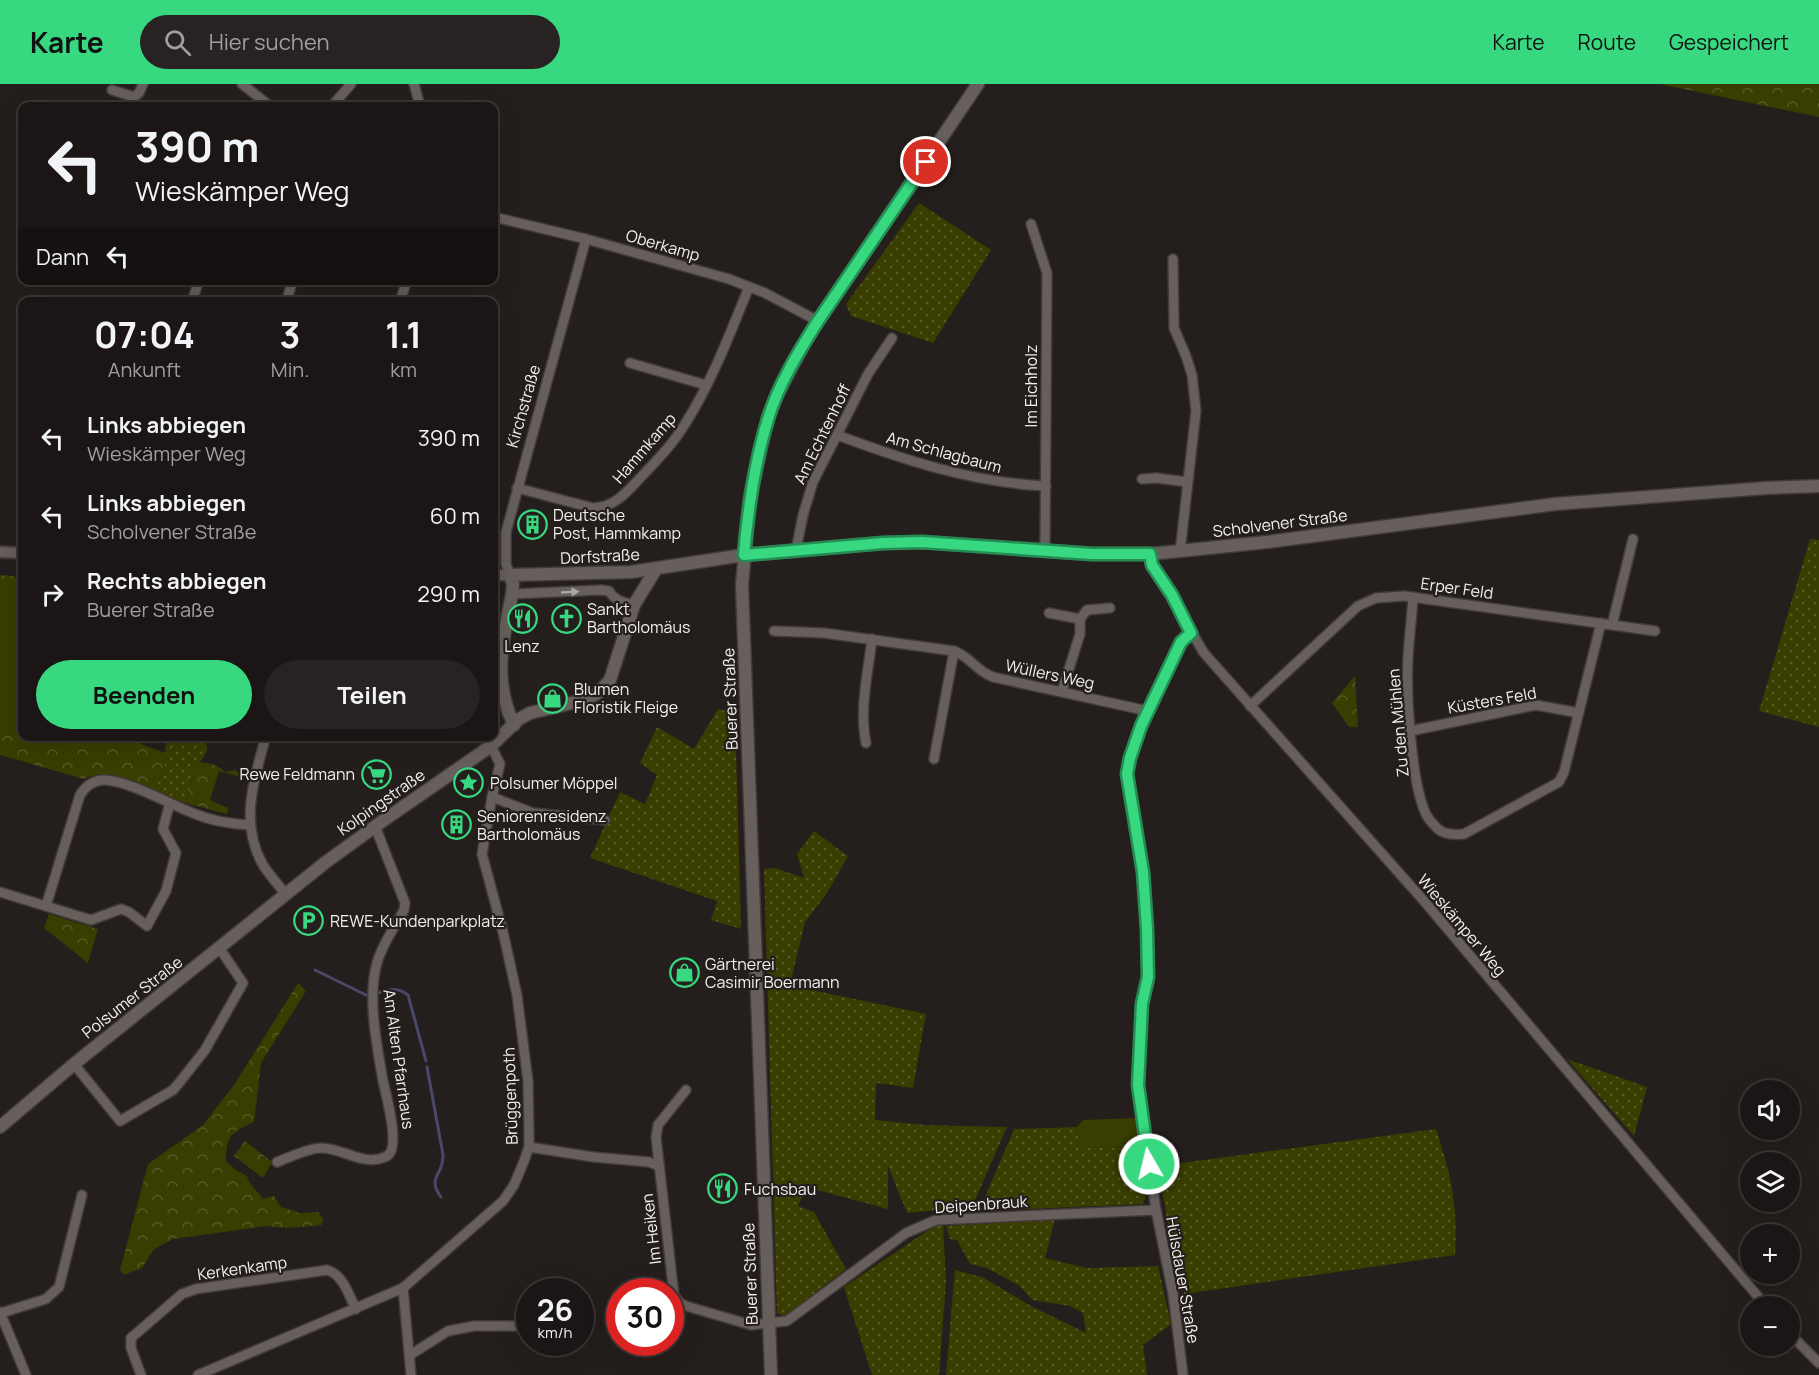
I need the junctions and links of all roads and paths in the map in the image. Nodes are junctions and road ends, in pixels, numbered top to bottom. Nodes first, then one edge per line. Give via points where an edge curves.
1 (143, 84) edge
2 (242, 84) edge
3 (351, 84) edge
4 (414, 84) edge
5 (978, 84) edge
6 (112, 90) dead end
7 (265, 102) edge
8 (335, 102) edge
9 (419, 102) edge
10 (498, 218) edge
11 (1030, 224) dead end
12 (586, 239) junction
13 (1173, 259) dead end
14 (749, 286) junction
15 (818, 321) junction
16 (892, 338) dead end
17 (630, 363) dead end
18 (706, 385) junction
19 (837, 435) junction
20 (1142, 479) dead end
21 (1188, 482) junction
22 (1046, 486) junction
23 (1819, 486) edge
24 (517, 488) junction
25 (1633, 539) dead end
26 (796, 550) junction
27 (1045, 550) junction
28 (0, 552) edge
29 (1180, 552) junction
30 (18, 553) edge
31 (1150, 554) junction
32 (744, 555) junction
33 (656, 569) junction
34 (498, 575) edge
35 (510, 575) junction
36 (512, 594) junction
37 (1413, 597) junction
38 (634, 605) junction
39 (1110, 609) dead end
40 (1049, 613) dead end
41 (1080, 619) junction
42 (1601, 623) junction
43 (1612, 625) junction
44 (774, 631) dead end
45 (1655, 631) dead end
46 (1191, 633) junction
47 (872, 639) junction
48 (954, 651) junction
49 (1062, 691) junction
50 (1250, 706) junction
51 (1148, 711) junction
52 (1579, 713) junction
53 (514, 725) junction
54 (1410, 731) junction
55 (498, 740) edge
56 (265, 741) edge
57 (496, 741) edge
58 (866, 742) dead end
59 (491, 746) junction
60 (934, 759) dead end
61 (492, 797) junction
62 (170, 802) junction
63 (605, 820) dead end
64 (250, 825) junction
65 (375, 826) junction
66 (0, 892) edge
67 (286, 895) junction
68 (46, 906) junction
69 (220, 949) junction
70 (74, 1064) junction
71 (686, 1090) dead end
72 (0, 1127) edge
73 (529, 1147) junction
74 (277, 1162) dead end
75 (659, 1166) junction
76 (82, 1195) dead end
77 (1155, 1210) junction
78 (403, 1288) junction
79 (1758, 1296) edge
80 (356, 1309) junction
81 (0, 1313) edge
82 (769, 1324) junction
83 (516, 1326) edge
84 (1800, 1344) edge
85 (410, 1355) junction
86 (1819, 1363) edge
87 (26, 1375) edge
88 (141, 1375) edge
89 (200, 1375) edge
90 (411, 1375) edge
91 (771, 1375) edge
92 (1183, 1375) edge

1 - 6 street via 134,97
2 - 7 street
3 - 8 street
4 - 9 street
5 - 15 main road, Buerer Straße
10 - 12 street, Oberkamp
11 - 22 street, Im Eichholz via 1047,273
12 - 14 street, Oberkamp
12 - 24 street, Kirchstraße
13 - 21 street via 1174,328 1186,356 1196,411
14 - 15 street, Oberkamp
14 - 18 street, Hammkamp
15 - 32 main road, Buerer Straße via 768,417 750,495
16 - 19 street, Am Echtenhoff via 868,374
17 - 18 street
18 - 24 street, Hammkamp via 674,441 612,503 592,508
19 - 22 street, Am Schlagbaum via 982,480
19 - 26 street, Am Echtenhoff via 813,482
20 - 21 street
21 - 29 street
22 - 27 street, Im Eichholz
23 - 29 main road, Scholvener Straße via 1555,504
24 - 35 street, Kirchstraße via 506,532
25 - 43 street
26 - 27 main road, Scholvener Straße via 922,542
26 - 32 main road, Scholvener Straße
27 - 31 main road, Scholvener Straße
28 - 30 street
29 - 31 main road, Scholvener Straße
31 - 46 street, Wieskämper Weg via 1152,565
32 - 33 main road, Dorfstraße
32 - 82 main road, Buerer Straße
33 - 35 main road, Dorfstraße
33 - 38 main road, Kolpingstraße
34 - 35 street, Dorfstraße
35 - 36 main road, Kirchstraße
36 -> 38 street via 601,590 609,591 620,602
36 - 53 main road, Kirchstraße via 500,668
37 - 42 street, Erper Feld
37 - 50 street, Erper Feld via 1376,598 1358,606
37 - 54 street, Zu den Mühlen via 1408,659
38 - 53 main road, Kolpingstraße via 613,674 603,689 591,698 530,713
39 - 41 street via 1087,610
40 - 41 street
41 - 49 street via 1080,634
42 - 43 street, Erper Feld
42 - 52 street, Zu den Mühlen
43 - 45 street, Erper Feld
44 - 47 street, Wüllers Weg
46 - 50 street, Wieskämper Weg
46 - 51 street, Hülsdauer Straße via 1181,642
47 - 48 street, Wüllers Weg
47 - 58 street via 864,710
48 - 49 street, Wüllers Weg via 993,677
48 - 60 street
49 - 51 street, Wüllers Weg
50 - 79 street, Wieskämper Weg via 1424,902
51 - 77 street, Hülsdauer Straße via 1127,774 1143,872 1148,977 1142,1004 1138,1085
52 - 54 street, Küsters Feld via 1536,705
52 - 54 street, Zu den Mühlen via 1559,782 1464,834 1439,830 1426,814
53 - 55 main road, Kolpingstraße
56 - 64 street via 251,791
57 - 59 main road, Kolpingstraße
59 - 61 street, Brüggenpoth via 500,764
59 - 65 main road, Kolpingstraße
61 - 63 street via 533,813
61 - 73 street, Brüggenpoth via 482,854 517,995 528,1081
62 - 64 street via 196,815
62 - 68 street via 105,780 84,788
62 - 68 street via 163,829 176,853 166,891 147,926 121,909 91,920
64 - 67 street via 264,866
65 - 67 main road, Kolpingstraße
65 - 74 street, Am Alten Pfarrhaus via 405,903 377,962 373,986 394,1139 392,1152 369,1160 320,1148
66 - 68 street
67 - 69 main road, Polsumer Straße
69 - 70 main road, Polsumer Straße
69 - 70 street via 243,983 205,1050 173,1090 120,1121
70 - 72 main road, Polsumer Straße
71 - 75 street, Im Heiken via 658,1125
73 - 75 street
73 - 78 street, Brüggenpoth via 503,1201
75 - 82 street, Im Heiken via 674,1295 686,1306 751,1325
76 - 81 street via 59,1287 46,1299
77 - 82 street, Deipenbrauk via 936,1220 906,1233 787,1321
77 - 92 street, Hülsdauer Straße via 1173,1294
78 - 80 street, Brüggenpoth
78 - 85 street
80 - 88 street, Kerkenkamp via 339,1277 327,1270 196,1289 182,1294 131,1338
80 - 89 street, Brüggenpoth
81 - 87 street
82 - 91 main road, Buerer Straße
83 - 85 street via 474,1326 448,1331
84 - 86 street
85 - 90 street

